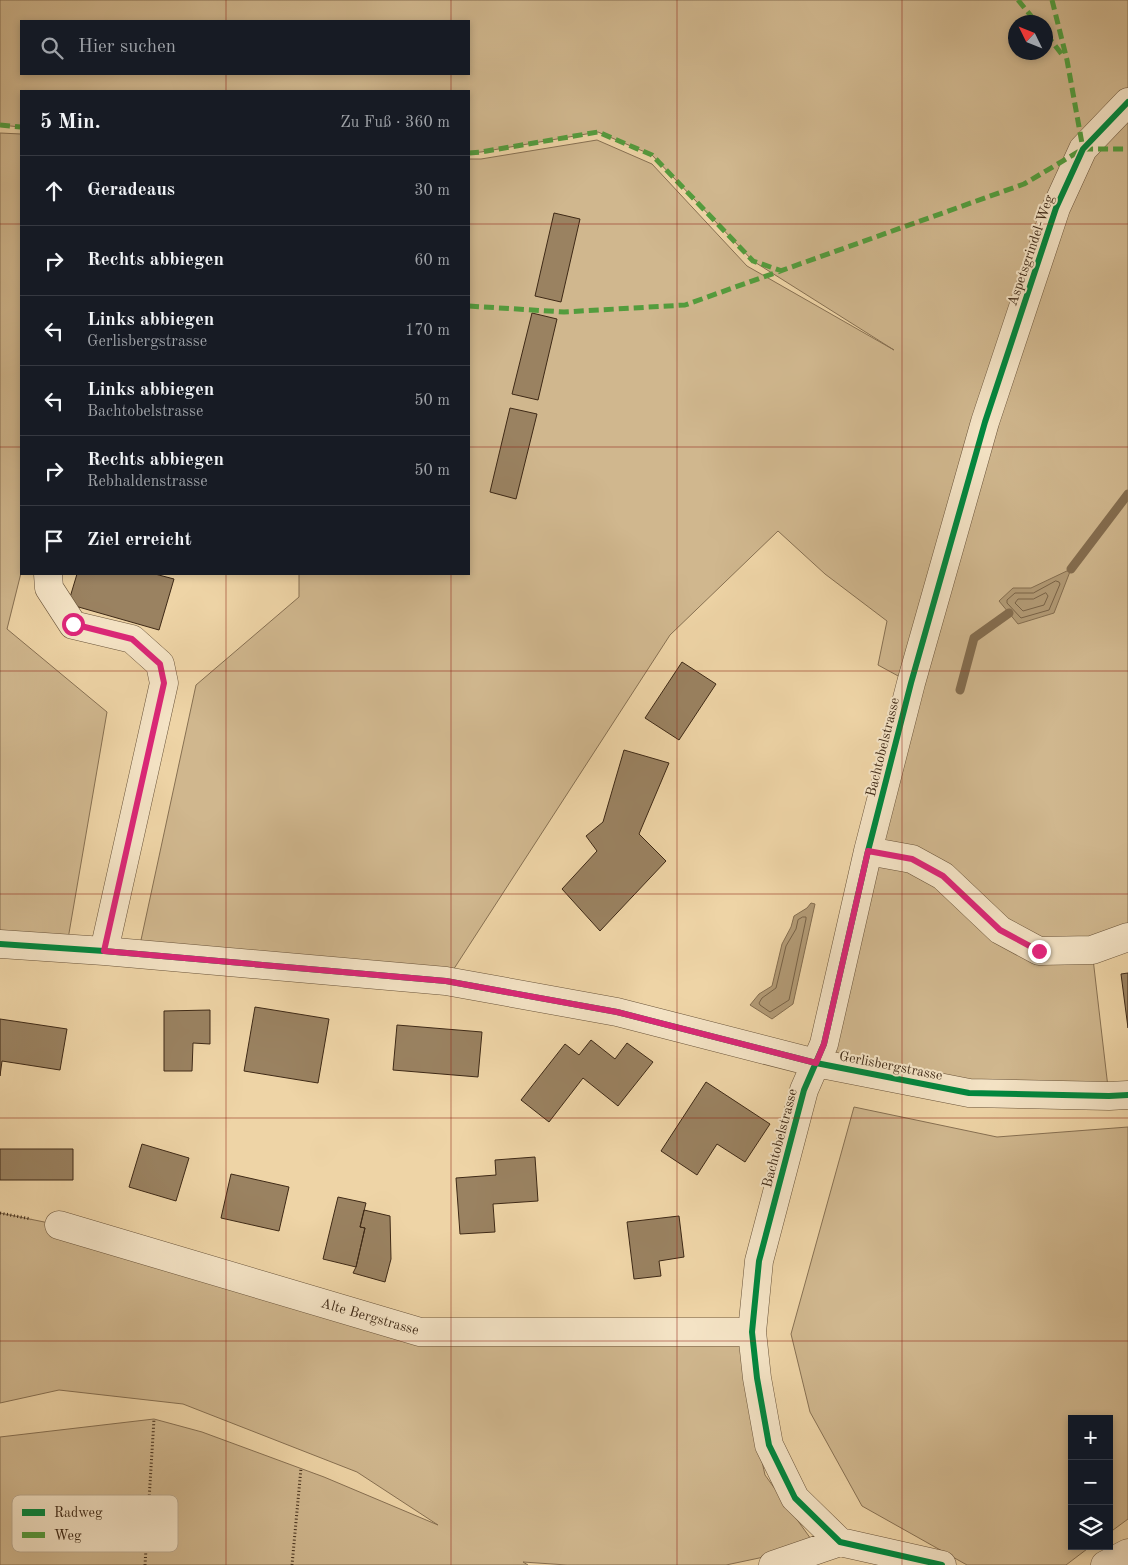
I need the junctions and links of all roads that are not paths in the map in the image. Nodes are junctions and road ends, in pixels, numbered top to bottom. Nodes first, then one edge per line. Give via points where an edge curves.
1 (1128, 102) edge
2 (985, 422) joint
3 (48, 575) edge
4 (868, 851) junction
5 (1128, 937) edge
6 (0, 944) edge
7 (104, 951) junction
8 (816, 1063) junction
9 (1128, 1095) edge
10 (59, 1225) dead end
11 (752, 1332) junction
12 (840, 1542) junction
13 (1128, 1553) edge
14 (774, 1565) edge
15 (942, 1565) edge
16 (1105, 1565) edge

1 - 2 street, Aspetsgrindel-Weg via 1084,149 1056,208
2 - 4 street, Bachtobelstrasse via 911,683
3 - 7 street via 49,588 73,624 132,639 160,664 164,683
4 - 5 street via 912,859 943,876 1000,930 1039,951 1092,950
4 - 8 street, Bachtobelstrasse via 824,1044
6 - 7 street, Gerlisbergstrasse
7 - 8 street, Gerlisbergstrasse via 446,981 617,1012
8 - 9 street, Gerlisbergstrasse via 968,1094
8 - 11 street, Bachtobelstrasse via 804,1090 759,1261
10 - 11 street, Alte Bergstrasse via 420,1332
11 - 12 street, Bachtobelstrasse via 770,1445 795,1498
12 - 14 street
12 - 15 street
13 - 16 street

